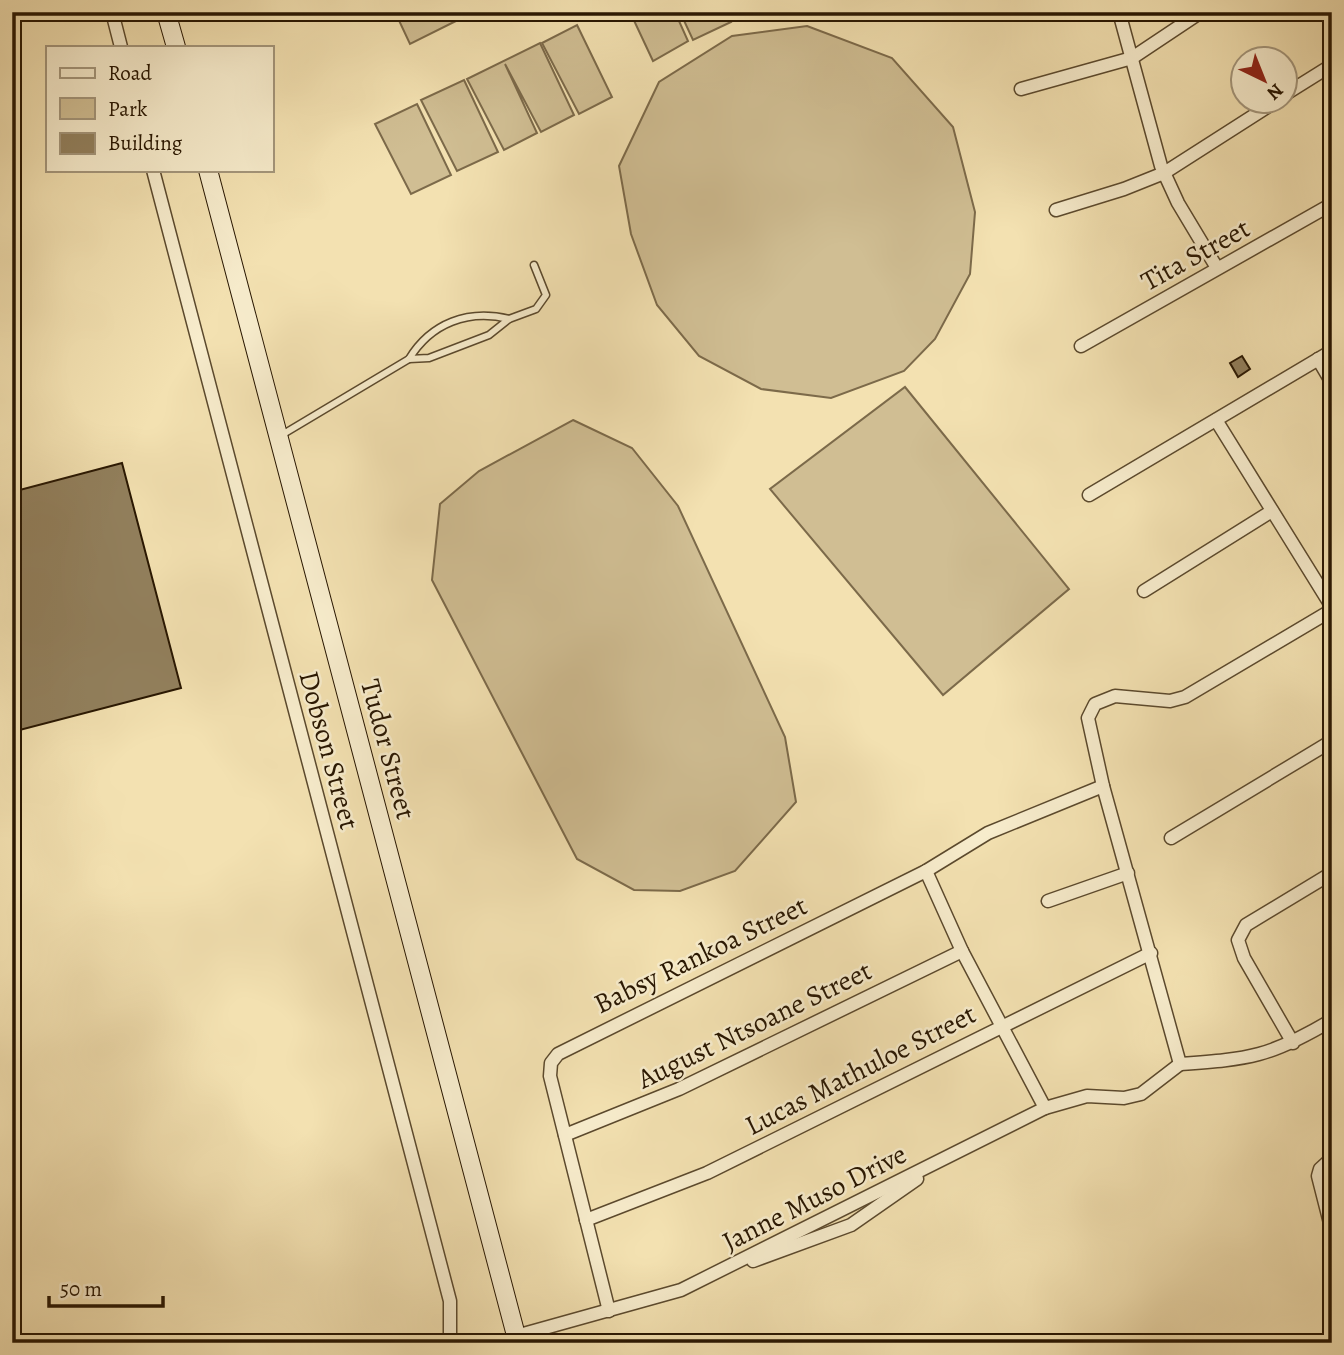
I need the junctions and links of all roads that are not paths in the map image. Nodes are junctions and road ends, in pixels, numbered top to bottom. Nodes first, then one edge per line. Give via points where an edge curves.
1 (112, 12) edge
2 (166, 12) edge
3 (1119, 12) edge
4 (1201, 12) edge
5 (121, 46) edge
6 (176, 46) edge
7 (1132, 58) junction
8 (1332, 65) edge
9 (1298, 87) edge
10 (1021, 89) dead end
11 (1253, 116) edge
12 (154, 172) edge
13 (209, 172) edge
14 (1164, 173) junction
15 (1332, 204) edge
16 (1056, 210) dead end
17 (534, 265) dead end
18 (1217, 268) junction
19 (509, 320) junction
20 (1081, 346) dead end
21 (1332, 351) edge
22 (409, 359) junction
23 (1318, 359) junction
24 (1332, 383) edge
25 (1216, 420) junction
26 (279, 437) junction
27 (1088, 495) dead end
28 (1272, 511) junction
29 (1144, 590) dead end
30 (1332, 608) edge
31 (1332, 741) edge
32 (1103, 786) junction
33 (1171, 838) dead end
34 (926, 871) junction
35 (1128, 873) junction
36 (1332, 873) edge
37 (1048, 901) dead end
38 (962, 951) junction
39 (1151, 953) junction
40 (1332, 1020) edge
41 (1002, 1025) junction
42 (1293, 1043) junction
43 (1180, 1064) junction
44 (1045, 1108) junction
45 (565, 1135) junction
46 (1332, 1158) edge
47 (586, 1220) junction
48 (1332, 1231) edge
49 (609, 1311) junction
50 (517, 1339) edge
51 (268, 1343) edge
52 (326, 1343) edge
53 (450, 1343) edge

1 - 5 street
2 - 6 street
3 - 7 street
4 - 7 street
7 - 10 street
7 - 14 street
8 - 9 street
11 - 14 street
12 - 53 street, Dobson Street via 450,1301
13 - 26 street, Tudor Street
14 - 16 street
14 - 18 street
15 - 18 street, Tita Street
17 - 19 lane via 546,295 536,309
18 - 20 street, Tita Street
19 - 22 lane via 489,335 429,358
19 - 22 lane via 468,316 431,332
21 - 23 street
22 - 26 lane
23 - 24 street
23 - 25 street
25 - 27 street
25 - 28 street
26 - 50 street, Tudor Street
28 - 29 street
28 - 30 street
30 - 32 street via 1185,697 1170,701 1115,696 1095,704 1088,718
31 - 33 street
32 - 34 street, Babsy Rankoa Street via 988,833
32 - 35 street
34 - 38 street
34 - 45 street, Babsy Rankoa Street via 558,1054 551,1063 550,1076
35 - 37 street
35 - 39 street
36 - 42 street via 1247,925 1238,940
38 - 41 street
38 - 45 street, August Ntsoane Street via 679,1089
39 - 41 street, Lucas Mathuloe Street
39 - 43 street
40 - 42 street
41 - 44 street
41 - 47 street, Lucas Mathuloe Street via 707,1173
42 - 43 street via 1258,1057
43 - 44 street, Janne Muso Drive via 1141,1094 1087,1096
44 - 49 street, Janne Muso Drive via 936,1163 851,1225 681,1290
45 - 47 street, Babsy Rankoa Street
46 - 48 street via 1318,1176
47 - 49 street, Babsy Rankoa Street
49 - 50 street, Janne Muso Drive
51 - 52 lane via 296,1339

